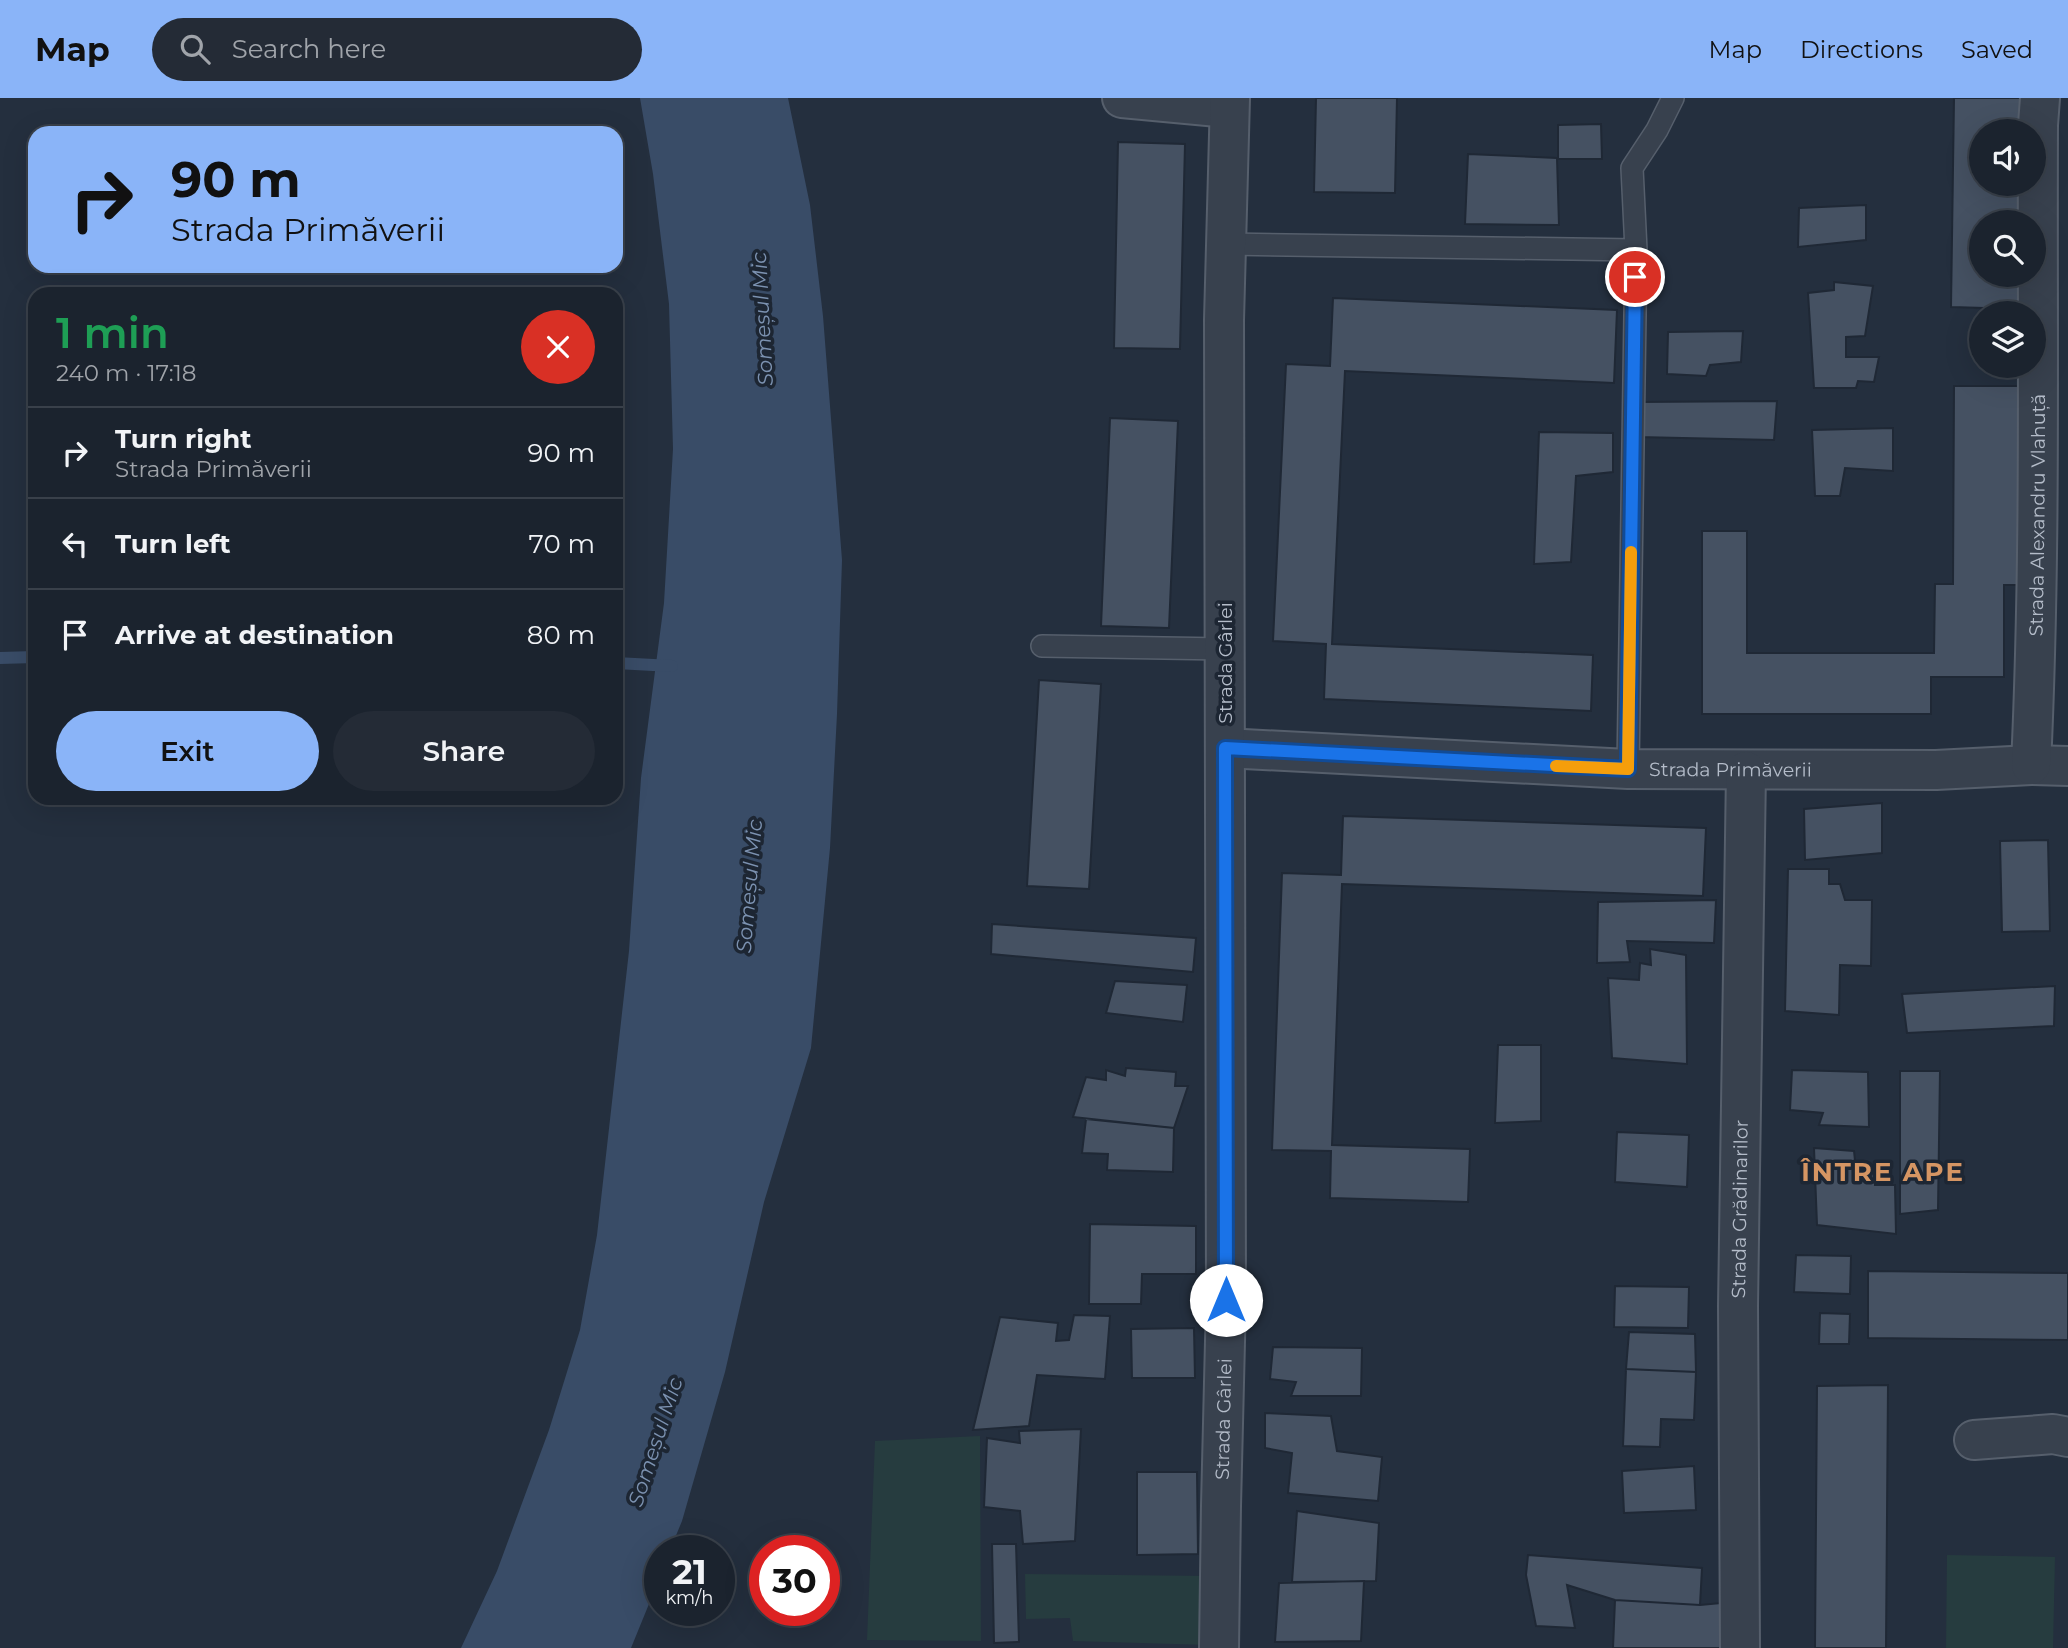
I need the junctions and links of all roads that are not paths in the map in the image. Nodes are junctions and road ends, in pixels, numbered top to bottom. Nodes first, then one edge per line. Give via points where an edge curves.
1 (1122, 98) edge
2 (1672, 98) edge
3 (2040, 98) edge
4 (1230, 103) edge
5 (2053, 191) edge
6 (1227, 244) junction
7 (1636, 250) junction
8 (1225, 635) junction
9 (1042, 646) dead end
10 (1225, 748) junction
11 (2050, 766) edge
12 (1628, 769) junction
13 (1746, 771) junction
14 (2068, 1437) edge
15 (1974, 1440) dead end
16 (1219, 1648) edge
17 (1740, 1648) edge

1 - 4 street
2 - 7 lane via 1632,169
3 - 5 street, Strada Alexandru Vlahuță via 2038,125
4 - 6 street, Strada Gârlei
5 - 11 street, Strada Alexandru Vlahuță via 2035,677
6 - 7 lane
6 - 8 street, Strada Gârlei
7 - 12 lane
8 - 9 lane
8 - 10 street, Strada Gârlei
10 - 12 street, Strada Primăverii
10 - 16 street, Strada Gârlei via 1226,1300
11 - 13 street, Strada Primăverii
12 - 13 street, Strada Primăverii
13 - 17 street, Strada Grădinarilor via 1738,1306
14 - 15 street

